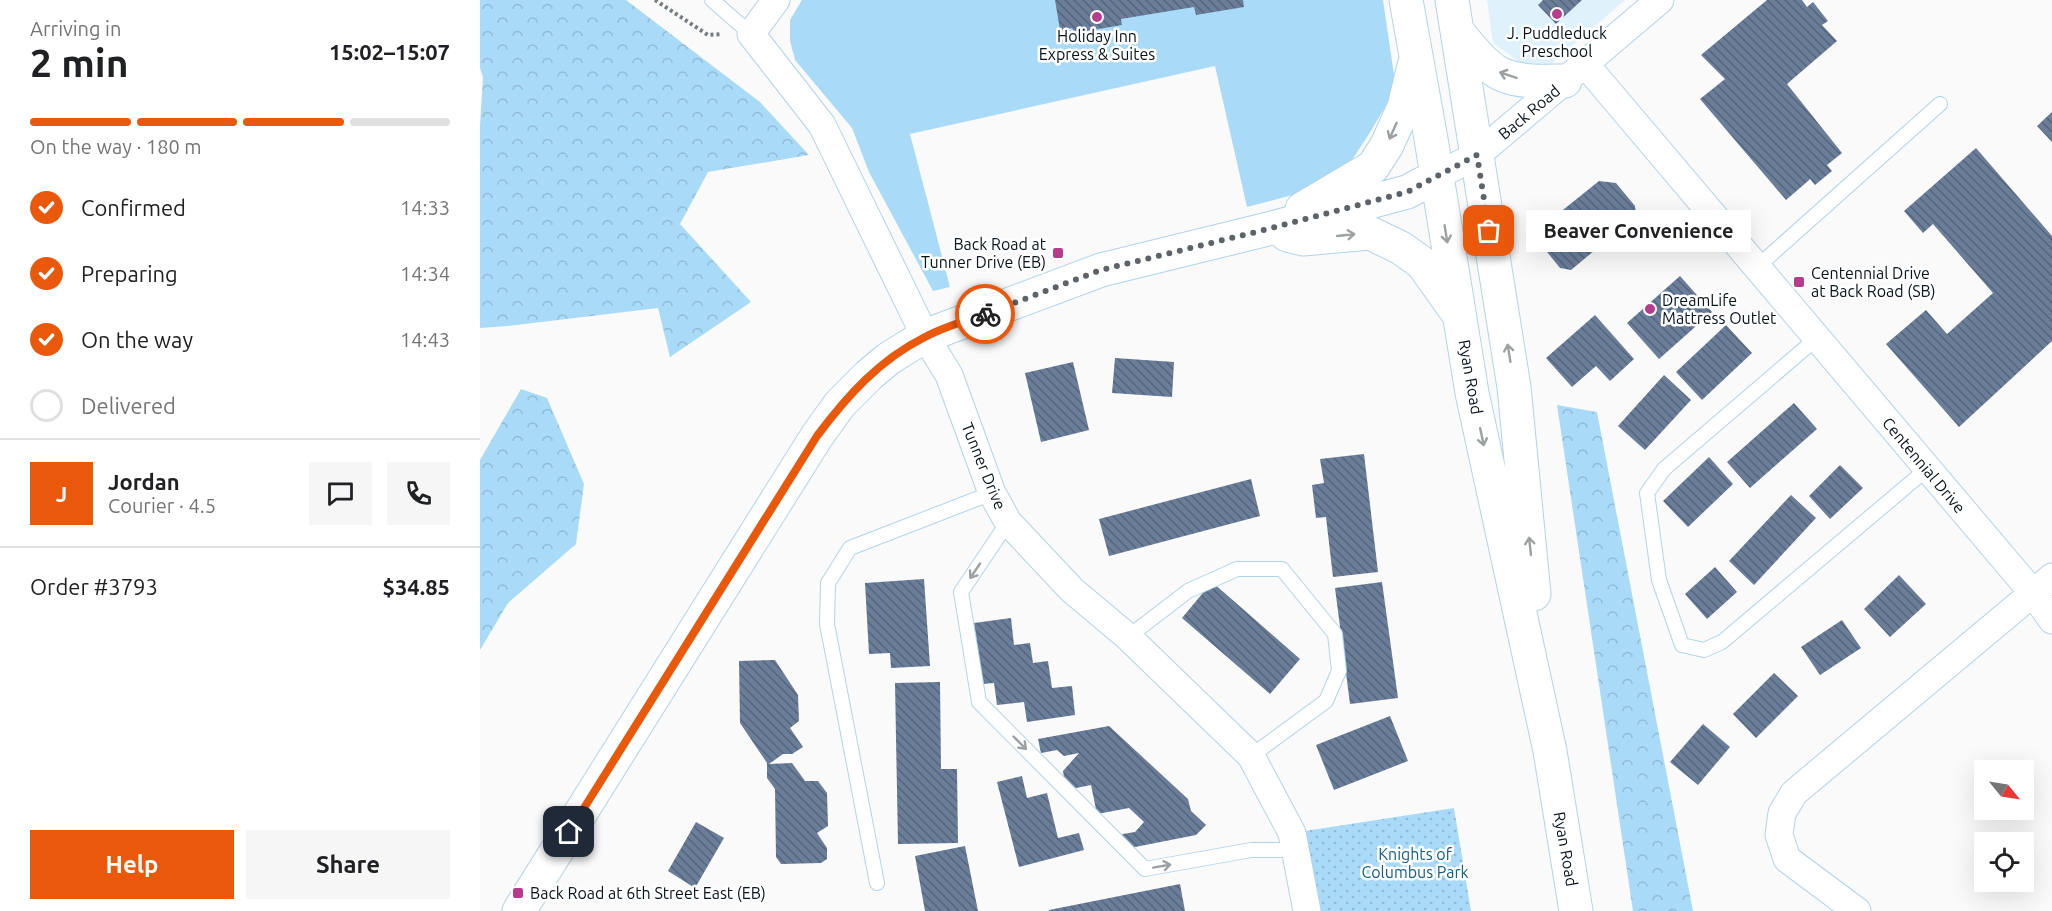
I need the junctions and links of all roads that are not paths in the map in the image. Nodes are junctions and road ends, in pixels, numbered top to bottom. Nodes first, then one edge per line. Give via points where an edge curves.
1 (712, 0) edge
2 (776, 0) edge
3 (1406, 0) edge
4 (1452, 0) edge
5 (1660, 0) edge
6 (1458, 33) junction
7 (751, 34) junction
8 (1417, 56) junction
9 (1575, 72) junction
10 (1940, 104) dead end
11 (1477, 155) junction
12 (1437, 177) junction
13 (1268, 229) junction
14 (1756, 267) junction
15 (1460, 318) junction
16 (925, 336) junction
17 (1817, 338) junction
18 (1927, 469) junction
19 (992, 493) junction
20 (1008, 522) junction
21 (2042, 585) edge
22 (2052, 620) edge
23 (1128, 636) junction
24 (1550, 751) junction
25 (1251, 756) junction
26 (1295, 850) junction
27 (877, 883) dead end
28 (519, 911) edge
29 (1307, 911) edge
30 (1576, 911) edge
31 (1857, 911) edge

1 - 7 lane
2 - 7 street
3 - 8 main road, Ryan Road
4 - 6 main road, Ryan Road
5 - 9 street, Back Road
9 -> 6 main road via 1529,81 1501,75
6 - 11 main road, Ryan Road
7 - 16 street, Tunner Drive via 822,124
8 - 12 main road, Ryan Road
8 -> 13 main road via 1404,106 1373,167
9 - 11 street, Back Road
9 - 14 street, Centennial Drive
10 - 14 lane
11 - 12 street, Back Road
24 -> 11 main road, Ryan Road via 1514,387
12 - 13 main road, Back Road via 1407,192
12 -> 15 main road, Ryan Road
13 -> 15 main road via 1303,239 1370,233 1422,263
13 - 16 main road, Back Road via 1101,270
14 - 17 street, Centennial Drive
15 -> 24 main road, Ryan Road via 1472,393
16 - 19 street, Tunner Drive via 949,375
16 - 28 main road, Back Road via 869,375 817,436
17 - 18 street, Centennial Drive
17 - 18 lane via 1664,469 1647,493 1659,580 1682,645 1704,650 1722,642
18 - 21 street, Centennial Drive
19 - 20 street, Tunner Drive
19 - 27 lane via 850,548 828,583 827,624
20 - 23 street, Tunner Drive via 1072,590
20 -> 26 lane via 961,592 979,702 1145,869 1251,850
21 - 22 street, Centennial Drive
21 - 31 street via 1794,793 1782,813 1779,835 1787,860
23 - 25 street, Tunner Drive
23 - 25 lane via 1188,591 1238,569 1282,568 1335,634 1339,670 1326,701
24 - 30 main road, Ryan Road
25 - 26 street, Tunner Drive via 1292,832
26 - 29 street, Tunner Drive

